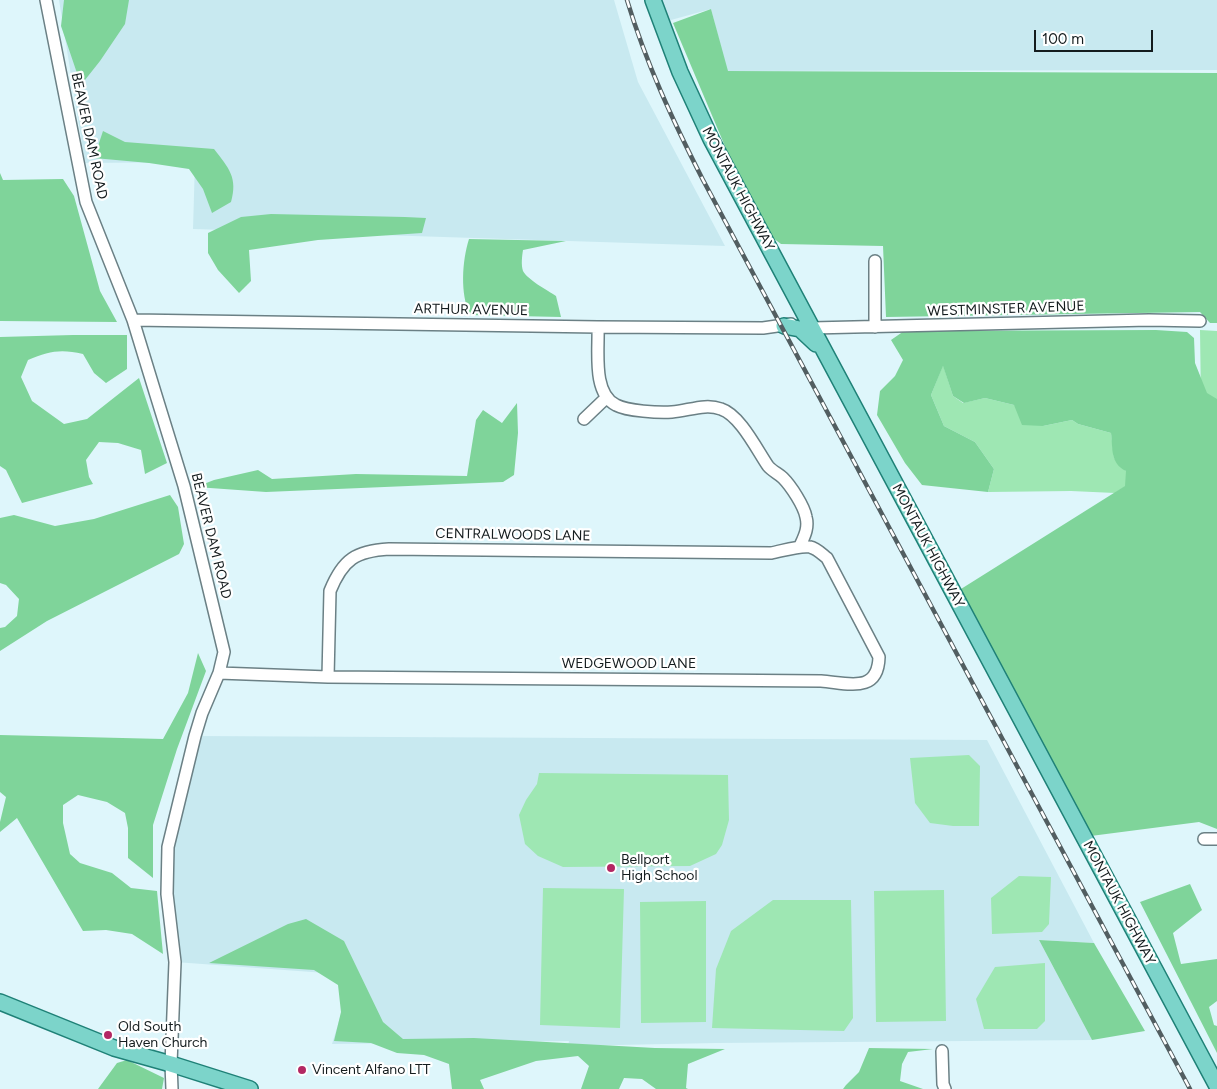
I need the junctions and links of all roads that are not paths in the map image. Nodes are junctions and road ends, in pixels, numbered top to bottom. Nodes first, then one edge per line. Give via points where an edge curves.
1 (46, 0) edge
2 (653, 0) edge
3 (875, 261) dead end
4 (789, 285) junction
5 (133, 320) junction
6 (1200, 321) dead end
7 (810, 323) junction
8 (784, 326) junction
9 (598, 327) junction
10 (875, 327) junction
11 (828, 356) junction
12 (608, 397) junction
13 (584, 419) dead end
14 (800, 546) junction
15 (219, 673) junction
16 (328, 677) junction
17 (1204, 839) dead end
18 (1217, 839) edge
19 (0, 1002) edge
20 (942, 1051) dead end
21 (171, 1064) junction
22 (1217, 1086) edge
23 (172, 1089) edge
24 (250, 1089) edge
25 (945, 1089) edge

1 - 5 street, BEAVER DAM ROAD via 86,202
2 - 4 main road, MONTAUK HIGHWAY via 699,116
3 - 10 street
4 - 7 main road, MONTAUK HIGHWAY
4 - 8 main road via 792,311
5 - 9 street, ARTHUR AVENUE
5 - 15 street, BEAVER DAM ROAD via 184,486 224,652
6 - 10 street, WESTMINSTER AVENUE
7 - 8 street, ARTHUR AVENUE
7 - 10 street, WESTMINSTER AVENUE
7 - 11 main road, MONTAUK HIGHWAY
8 - 9 street, ARTHUR AVENUE
8 - 11 main road via 803,331
9 - 12 street via 598,374 602,390
11 - 22 main road, MONTAUK HIGHWAY
12 - 13 street
12 - 14 street via 616,405 640,411 671,412 708,406 722,409 735,418 769,468 791,488 806,515 807,524
14 - 16 street, CENTRALWOODS LANE via 771,553 368,550 344,567 330,591
14 - 16 street, WEDGEWOOD LANE via 812,547 827,558 879,657 875,676 869,682
15 - 16 street, WEDGEWOOD LANE
15 - 21 street, BEAVER DAM ROAD via 195,736 168,847 167,894 175,962
17 - 18 street
19 - 21 main road via 114,1048
20 - 25 street
21 - 23 street, BEAVER DAM ROAD
21 - 24 main road

